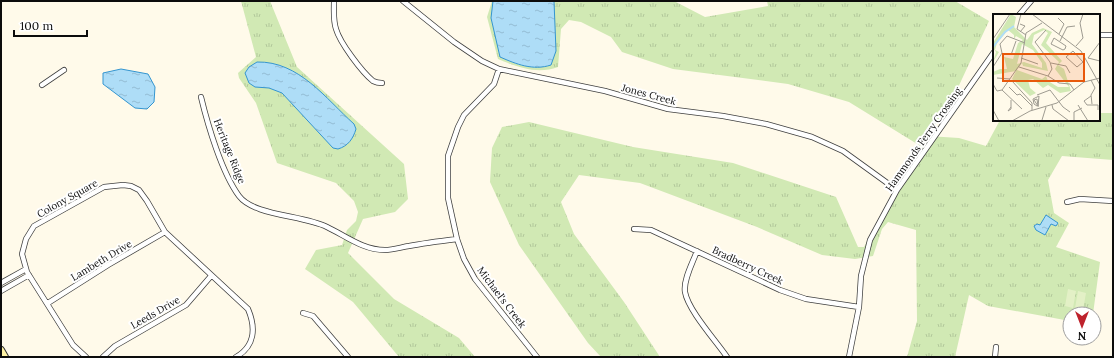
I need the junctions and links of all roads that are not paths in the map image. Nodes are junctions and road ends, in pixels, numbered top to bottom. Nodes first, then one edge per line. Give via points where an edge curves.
1 (334, 1) edge
2 (403, 1) edge
3 (1031, 1) edge
4 (1020, 14) edge
5 (1100, 35) edge
6 (1113, 35) edge
7 (993, 53) edge
8 (499, 69) junction
9 (64, 70) dead end
10 (382, 83) dead end
11 (42, 85) dead end
12 (201, 97) dead end
13 (897, 190) junction
14 (1113, 201) edge
15 (1067, 202) dead end
16 (634, 229) dead end
17 (165, 232) junction
18 (457, 239) junction
19 (697, 251) junction
20 (26, 269) junction
21 (29, 275) junction
22 (211, 276) junction
23 (1, 283) edge
24 (1, 291) edge
25 (48, 303) junction
26 (859, 307) junction
27 (303, 313) dead end
28 (996, 347) dead end
29 (1, 350) edge
30 (344, 352) junction
31 (5, 357) edge
32 (86, 357) edge
33 (104, 357) edge
34 (236, 357) edge
35 (339, 357) edge
36 (348, 357) edge
37 (538, 357) edge
38 (727, 357) edge
39 (849, 357) edge
40 (995, 357) edge

1 - 10 street via 336,30 343,44 352,58 374,81
2 - 8 street, Jones Creek via 454,42
3 - 4 street
5 - 6 street
7 - 13 street, Hammonds Ferry Crossing
8 - 13 street, Jones Creek via 605,91 668,109 759,122 812,137 843,151
8 - 18 street, Michael's Creek via 494,84 464,114 448,156 448,198
9 - 11 street
12 - 18 street, Heritage Ridge via 212,136 230,180 240,197 251,206 326,226 368,248 387,250
13 - 26 street, Hammonds Ferry Crossing via 870,240 861,276
14 - 15 street via 1080,199
16 - 19 street, Bradberry Creek via 650,230
17 - 20 street, Colony Square via 138,190 123,185 104,187 34,226 23,246 22,254
17 - 22 street, Colony Square
17 - 25 street, Lambeth Drive
18 - 37 street, Michael's Creek via 475,279
19 - 26 street, Bradberry Creek via 780,290 806,299
19 - 38 street via 685,291 690,306
20 - 21 street, Colony Square
20 - 23 street
21 - 24 street
21 - 25 street, Colony Square
22 - 33 street, Leeds Drive via 186,305 114,346
22 - 34 street, Colony Square via 248,309 252,318 253,339 248,348
25 - 32 street, Colony Square via 73,345
26 - 39 street, Hammonds Ferry Crossing
27 - 30 street via 312,316
28 - 40 street
29 - 31 main road
30 - 35 street
30 - 36 street

